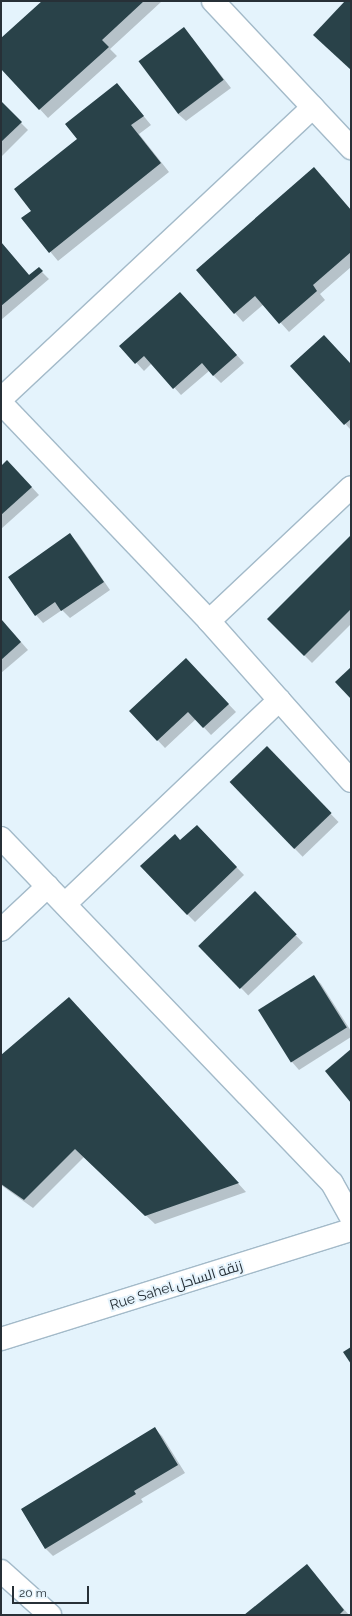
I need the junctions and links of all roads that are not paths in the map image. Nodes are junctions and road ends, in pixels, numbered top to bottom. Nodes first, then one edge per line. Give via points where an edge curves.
1 (213, 1) edge
2 (313, 107) junction
3 (351, 148) edge
4 (1, 399) edge
5 (1, 403) edge
6 (351, 487) edge
7 (209, 621) junction
8 (279, 700) junction
9 (351, 781) edge
10 (1, 838) edge
11 (48, 886) junction
12 (65, 904) junction
13 (1, 930) edge
14 (351, 1217) edge
15 (351, 1230) edge
16 (1, 1339) edge
17 (1, 1571) edge
18 (50, 1615) edge

1 - 2 street
2 - 3 street
2 - 4 street
5 - 7 street
6 - 7 street
7 - 8 street
8 - 9 street
8 - 12 street
10 - 11 street
11 - 12 street
11 - 13 street
12 - 14 street via 332,1183
15 - 16 street, Rue Sahel زنقة الساحل
17 - 18 street

